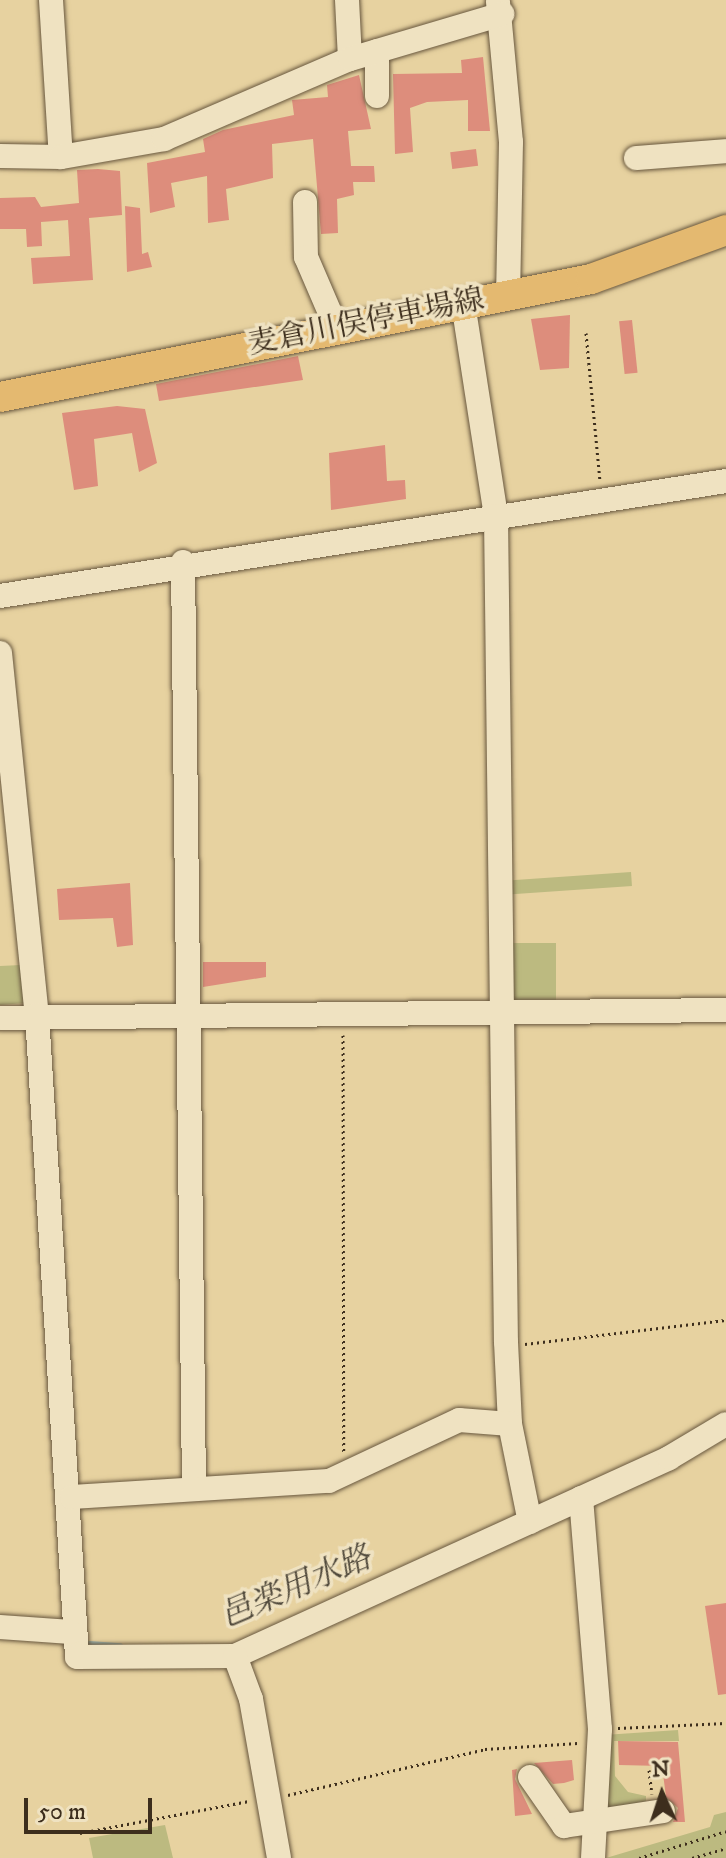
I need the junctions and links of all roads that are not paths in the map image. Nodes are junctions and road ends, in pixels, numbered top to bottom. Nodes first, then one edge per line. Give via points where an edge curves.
1 (51, 0) edge
2 (347, 0) edge
3 (500, 7) edge
4 (377, 51) junction
5 (350, 59) junction
6 (377, 96) dead end
7 (726, 151) edge
8 (0, 156) edge
9 (61, 157) junction
10 (636, 158) dead end
11 (305, 202) dead end
12 (726, 230) edge
13 (508, 295) junction
14 (463, 303) junction
15 (337, 329) junction
16 (0, 397) edge
17 (726, 481) edge
18 (496, 516) junction
19 (183, 562) junction
20 (0, 596) edge
21 (0, 653) edge
22 (726, 1010) edge
23 (499, 1011) junction
24 (189, 1012) junction
25 (37, 1015) junction
26 (0, 1018) edge
27 (510, 1424) junction
28 (726, 1424) edge
29 (194, 1489) junction
30 (72, 1497) junction
31 (581, 1498) junction
32 (530, 1522) junction
33 (0, 1627) edge
34 (71, 1632) junction
35 (235, 1656) junction
36 (530, 1777) dead end
37 (663, 1811) dead end
38 (596, 1820) junction
39 (279, 1858) edge
40 (593, 1858) edge

1 - 9 street
2 - 5 street
3 - 4 street
3 - 13 street via 511,142
4 - 5 street
4 - 6 street
5 - 9 street via 195,128
7 - 10 street
8 - 9 street
11 - 15 street via 306,257
12 - 13 main road, 麦倉川俣停車場線 via 591,279
13 - 14 main road, 麦倉川俣停車場線
14 - 15 main road, 麦倉川俣停車場線
14 - 18 street
15 - 16 main road, 麦倉川俣停車場線
17 - 18 street
18 - 19 street
18 - 23 street
19 - 20 street
19 - 24 street
21 - 25 street
22 - 23 street
23 - 24 street
23 - 27 street
24 - 25 street
24 - 29 street
25 - 26 street
25 - 30 street
27 - 29 street via 459,1420 344,1474
27 - 32 street
28 - 31 street
29 - 30 street
30 - 34 street
31 - 32 street
31 - 38 street via 598,1735
32 - 35 street
33 - 34 street
34 - 35 street via 77,1657 89,1659
35 - 39 street via 251,1699
36 - 38 street via 564,1826
37 - 38 street
38 - 40 street

